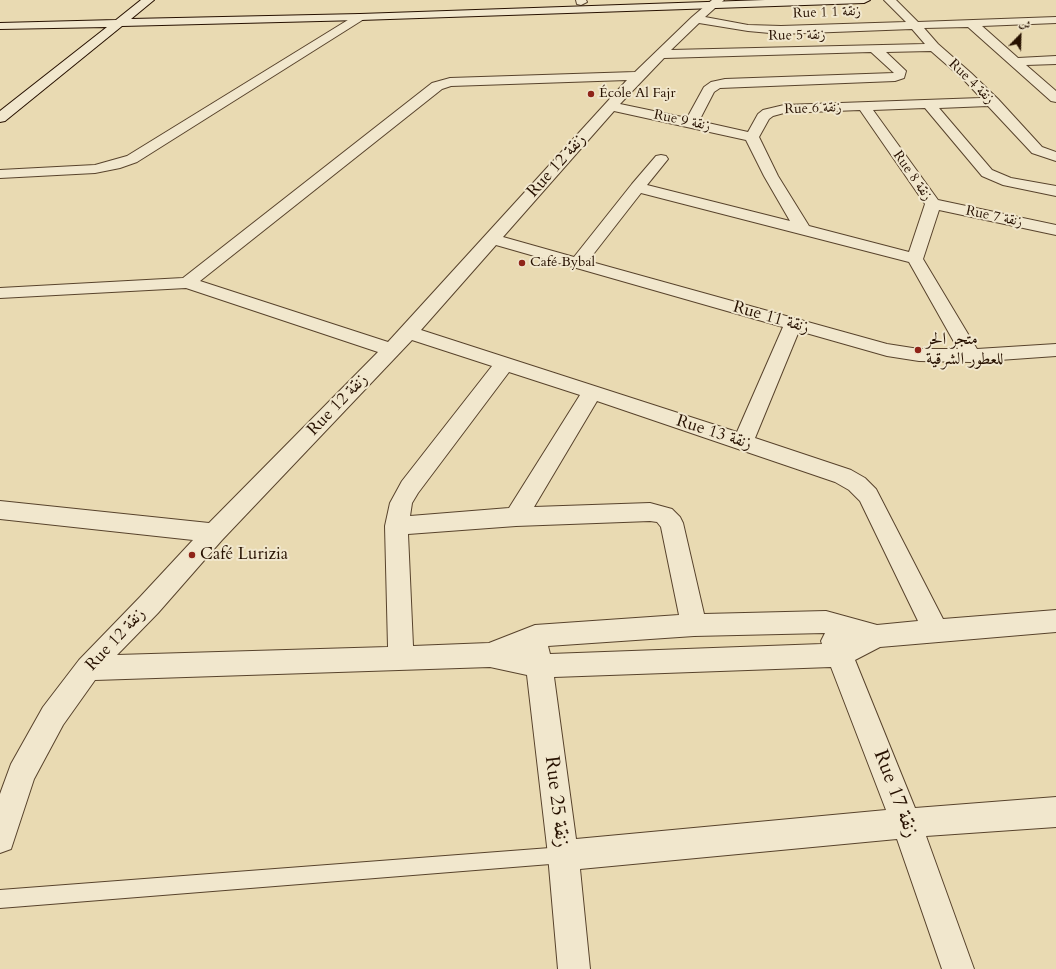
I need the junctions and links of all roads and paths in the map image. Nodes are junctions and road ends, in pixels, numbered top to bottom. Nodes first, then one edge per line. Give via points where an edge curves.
1 (148, 0) edge
2 (665, 0) edge
3 (864, 0) edge
4 (890, 0) edge
5 (581, 1) edge
6 (715, 3) edge
7 (399, 11) junction
8 (131, 14) junction
9 (360, 17) junction
10 (0, 18) edge
11 (696, 18) junction
12 (1056, 20) edge
13 (120, 22) junction
14 (971, 23) junction
15 (915, 25) junction
16 (0, 26) edge
17 (934, 47) junction
18 (875, 49) junction
19 (661, 54) junction
20 (1056, 60) edge
21 (1015, 62) junction
22 (638, 76) junction
23 (770, 82) junction
24 (1056, 98) edge
25 (993, 102) junction
26 (929, 105) junction
27 (611, 106) junction
28 (864, 107) junction
29 (784, 109) junction
30 (0, 118) edge
31 (691, 123) junction
32 (752, 136) junction
33 (1056, 157) edge
34 (661, 159) dead end
35 (0, 174) edge
36 (637, 187) junction
37 (1056, 191) edge
38 (933, 204) junction
39 (803, 229) junction
40 (1056, 230) edge
41 (492, 239) junction
42 (915, 259) junction
43 (578, 263) junction
44 (187, 283) junction
45 (2, 296) edge
46 (794, 324) junction
47 (409, 332) junction
48 (391, 350) junction
49 (1056, 350) edge
50 (971, 356) junction
51 (504, 364) junction
52 (592, 392) junction
53 (743, 442) junction
54 (0, 510) edge
55 (516, 517) junction
56 (396, 526) junction
57 (214, 533) junction
58 (1056, 621) edge
59 (826, 622) junction
60 (694, 625) junction
61 (936, 631) junction
62 (535, 636) junction
63 (878, 636) junction
64 (490, 655) junction
65 (840, 655) junction
66 (401, 658) junction
67 (539, 666) junction
68 (88, 668) junction
69 (1056, 812) edge
70 (906, 823) junction
71 (0, 838) edge
72 (563, 855) junction
73 (0, 899) edge
74 (574, 969) edge
75 (958, 969) edge

1 - 8 street
2 - 5 street
3 - 6 street
4 - 15 street, Rue 4 زنقة
5 - 7 street
6 - 7 street
6 - 11 street, Rue 12 زنقة
7 - 8 street
7 - 9 street
8 - 10 street
8 - 13 street
9 - 13 street
9 - 35 street via 132,159 95,169
11 - 15 street, Rue 1 زنقة 1 via 761,30
11 - 19 street, Rue 12 زنقة
12 - 14 street, Rue 1 زنقة 1
13 - 16 street
13 - 30 street
14 - 15 street, Rue 1 زنقة 1
14 - 21 street
15 - 17 street, Rue 4 زنقة
17 - 18 street, Rue 5 زنقة
17 - 25 street, Rue 4 زنقة
18 - 19 street, Rue 5 زنقة
18 - 23 street via 900,71 900,75
19 - 22 street, Rue 12 زنقة
20 - 21 street
21 - 24 street
22 - 27 street, Rue 12 زنقة
22 - 44 street via 457,81 437,86
23 - 29 street
23 - 31 street via 725,83 716,86 710,90
25 - 26 street, Rue 6 زنقة
25 - 33 street, Rue 4 زنقة via 1037,150
26 - 28 street, Rue 6 زنقة
26 - 37 street via 987,173 1008,182
27 - 31 street, Rue 9 زنقة
27 - 41 street, Rue 12 زنقة
28 - 29 street, Rue 6 زنقة
28 - 38 street, Rue 8 زنقة
29 - 32 street, Rue 6 زنقة via 775,110 763,117
31 - 32 street, Rue 9 زنقة
32 - 39 street via 771,176
34 - 36 street
36 - 39 street
36 - 43 street
38 - 40 street, Rue 7 زنقة
38 - 42 street, Rue 8 زنقة
39 - 42 street
41 - 43 street, Rue 11 زنقة
41 - 47 street, Rue 12 زنقة
42 - 50 street
43 - 46 street, Rue 11 زنقة
44 - 45 street
44 - 48 street
46 - 50 street, Rue 11 زنقة via 887,350 913,354
46 - 53 street
47 - 48 street, Rue 12 زنقة
47 - 51 street, Rue 13 زنقة
48 - 57 street, Rue 12 زنقة
49 - 50 street, Rue 11 زنقة
51 - 52 street, Rue 13 زنقة
51 - 56 street via 410,487 401,503
52 - 53 street, Rue 13 زنقة
52 - 55 street
53 - 61 street, Rue 13 زنقة via 843,476 868,494
54 - 57 street
55 - 56 street
55 - 60 street via 650,512 664,515 672,523
56 - 66 street
57 - 68 street, Rue 12 زنقة via 150,605
58 - 61 street
59 - 60 street
59 - 63 street
59 - 65 street, Rue 17 زنقة
60 - 62 street
61 - 63 street
62 - 64 street
62 - 67 street, Rue 25 زنقة
63 - 65 street
64 - 66 street
64 - 67 street
65 - 67 street
65 - 70 street, Rue 17 زنقة
66 - 68 street
67 - 72 street, Rue 25 زنقة
68 - 71 street, Rue 12 زنقة via 53,716 21,774
69 - 70 street
70 - 72 street
70 - 75 street, Rue 17 زنقة
72 - 73 lane
72 - 74 street, Rue 25 زنقة

